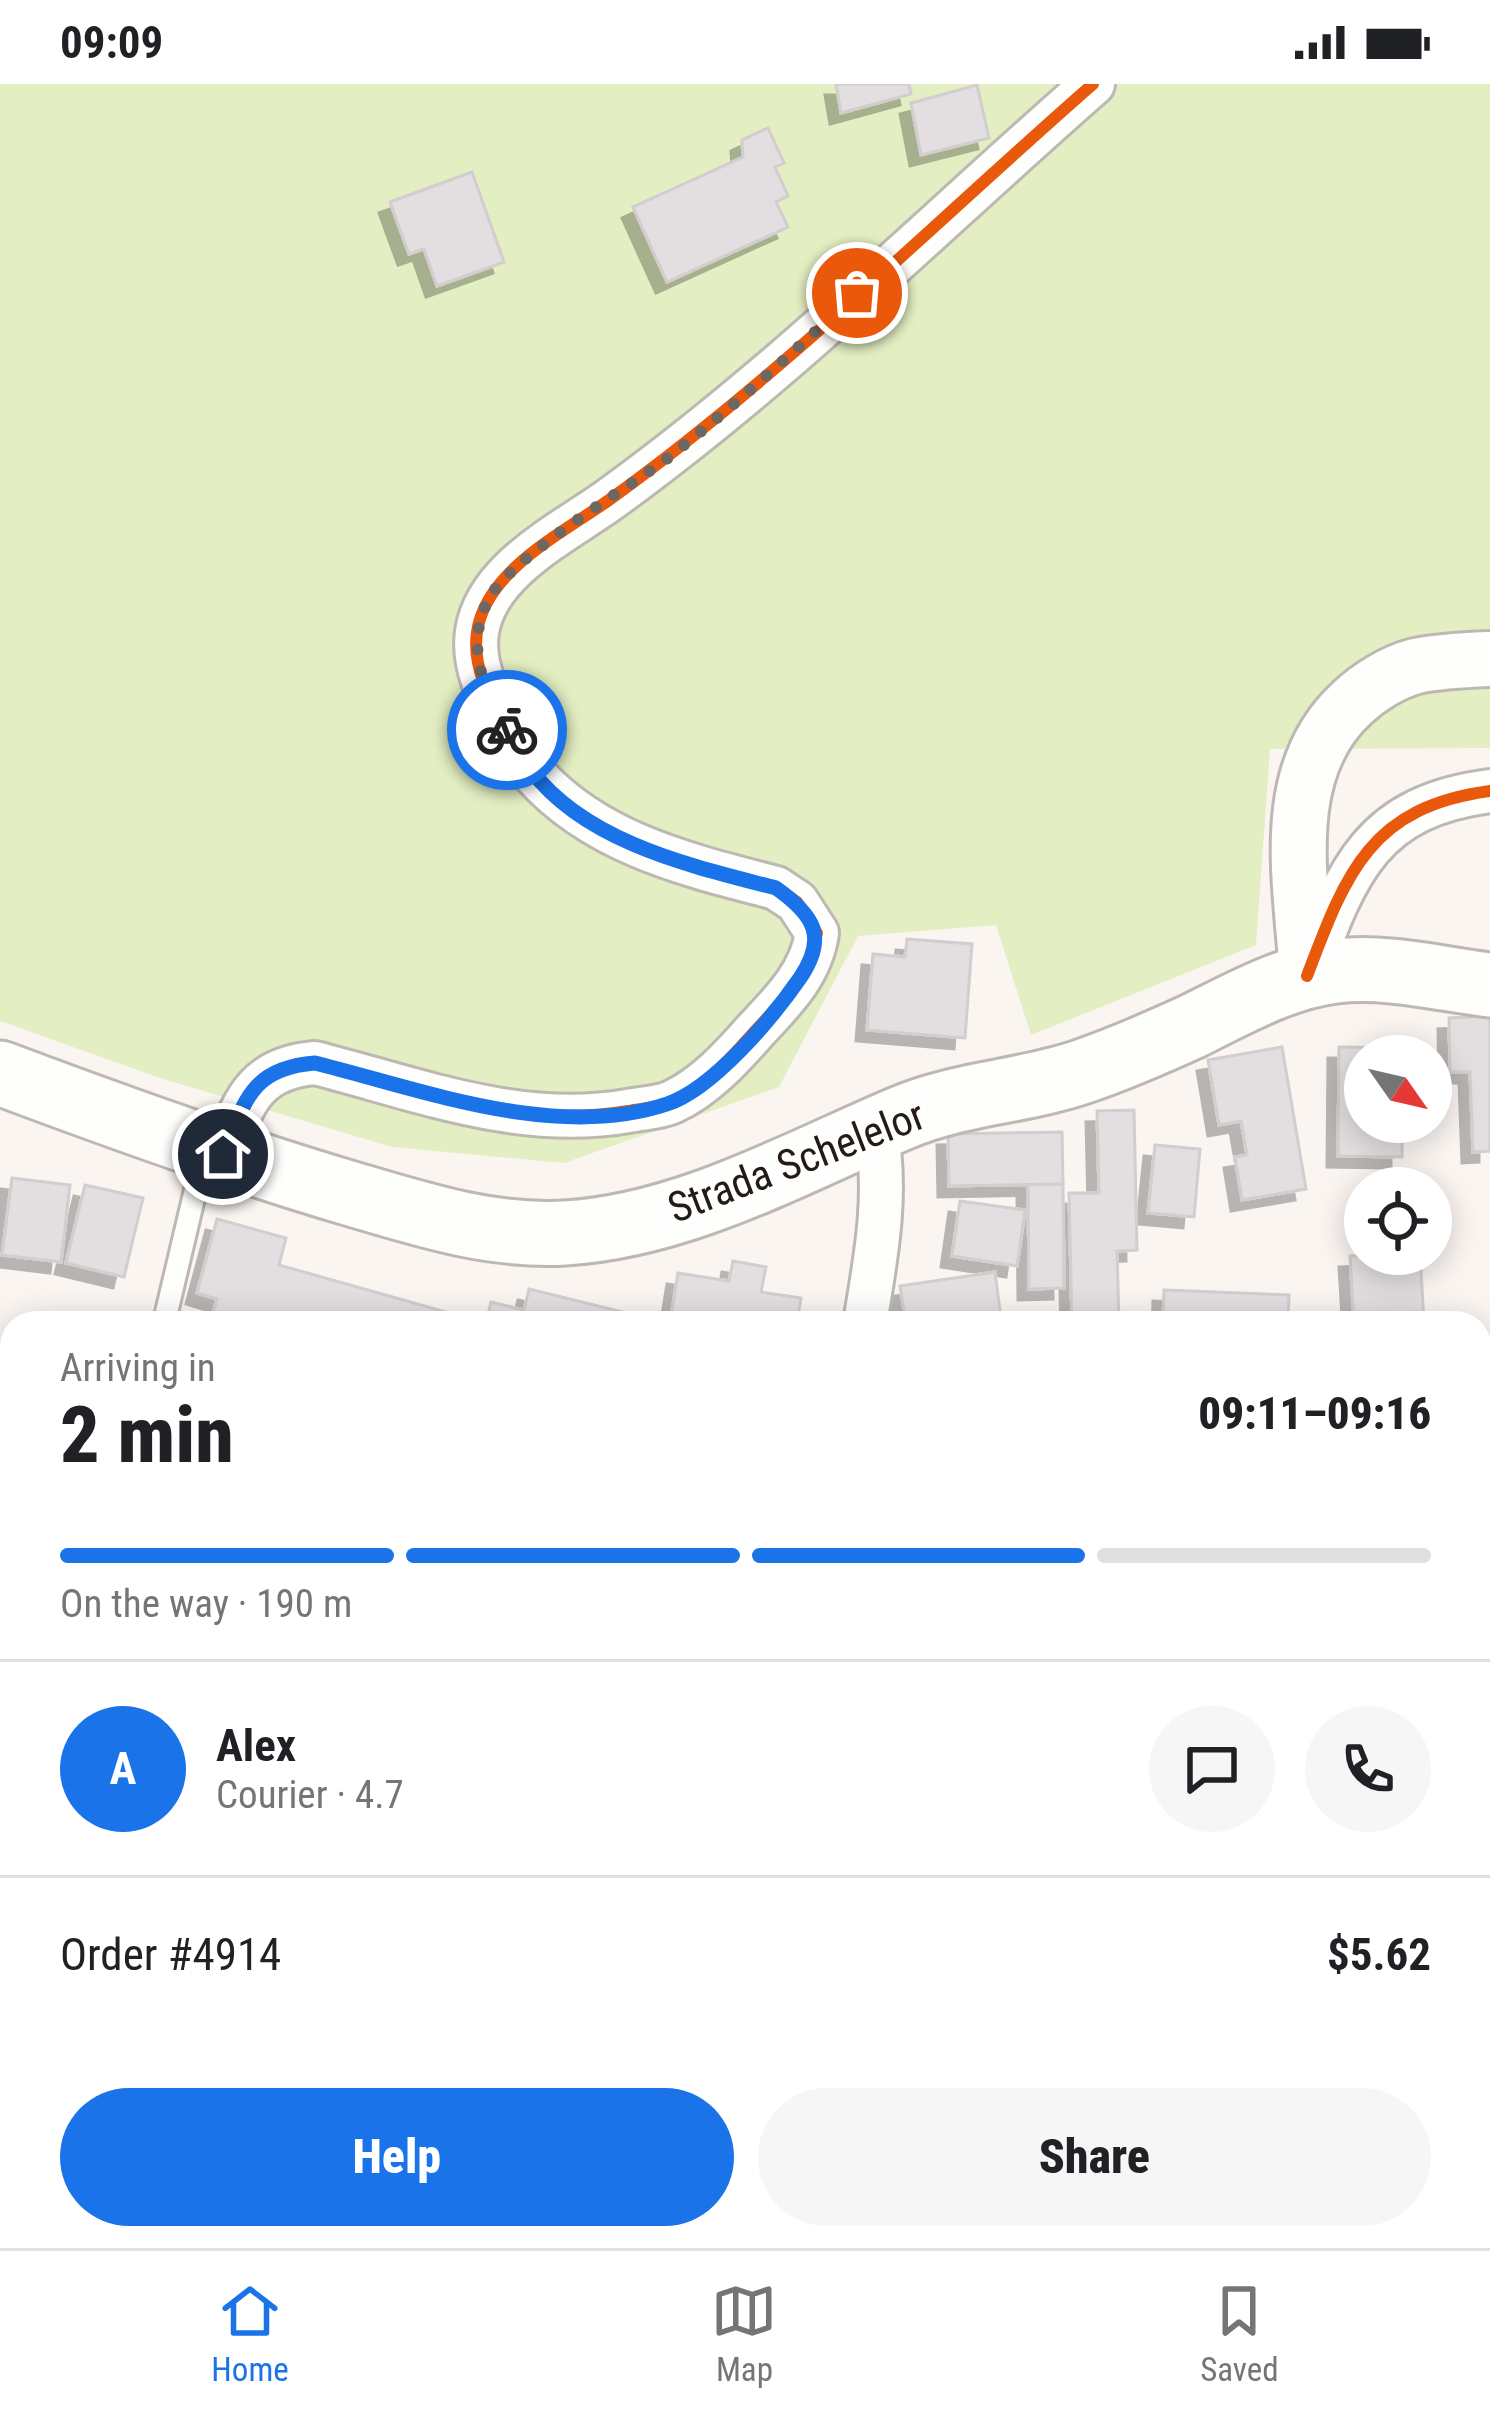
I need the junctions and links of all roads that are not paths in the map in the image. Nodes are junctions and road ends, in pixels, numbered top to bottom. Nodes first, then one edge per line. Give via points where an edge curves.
1 (1093, 84) edge
2 (1490, 659) edge
3 (1490, 791) edge
4 (1307, 976) junction
5 (1490, 986) edge
6 (0, 1073) edge
7 (876, 1129) junction
8 (214, 1151) junction
9 (167, 1311) edge
10 (867, 1311) edge

1 - 8 street via 750,390 529,557 489,597 477,632 479,674 496,711 532,772 582,816 622,841 776,888 797,902 817,933 814,958 789,994 697,1088 668,1104 602,1116 511,1112 315,1063 293,1065 268,1072
2 - 4 street via 1413,667 1367,688 1330,722 1307,767 1298,822
3 - 4 street via 1407,814 1375,842 1346,883
4 - 5 main road, Strada Schelelor via 1365,970
4 - 7 main road, Strada Schelelor via 1080,1072
6 - 8 main road, Strada Schelelor
7 - 8 main road, Strada Schelelor via 690,1206 569,1233 460,1225
7 - 10 street via 883,1216
8 - 9 lane

